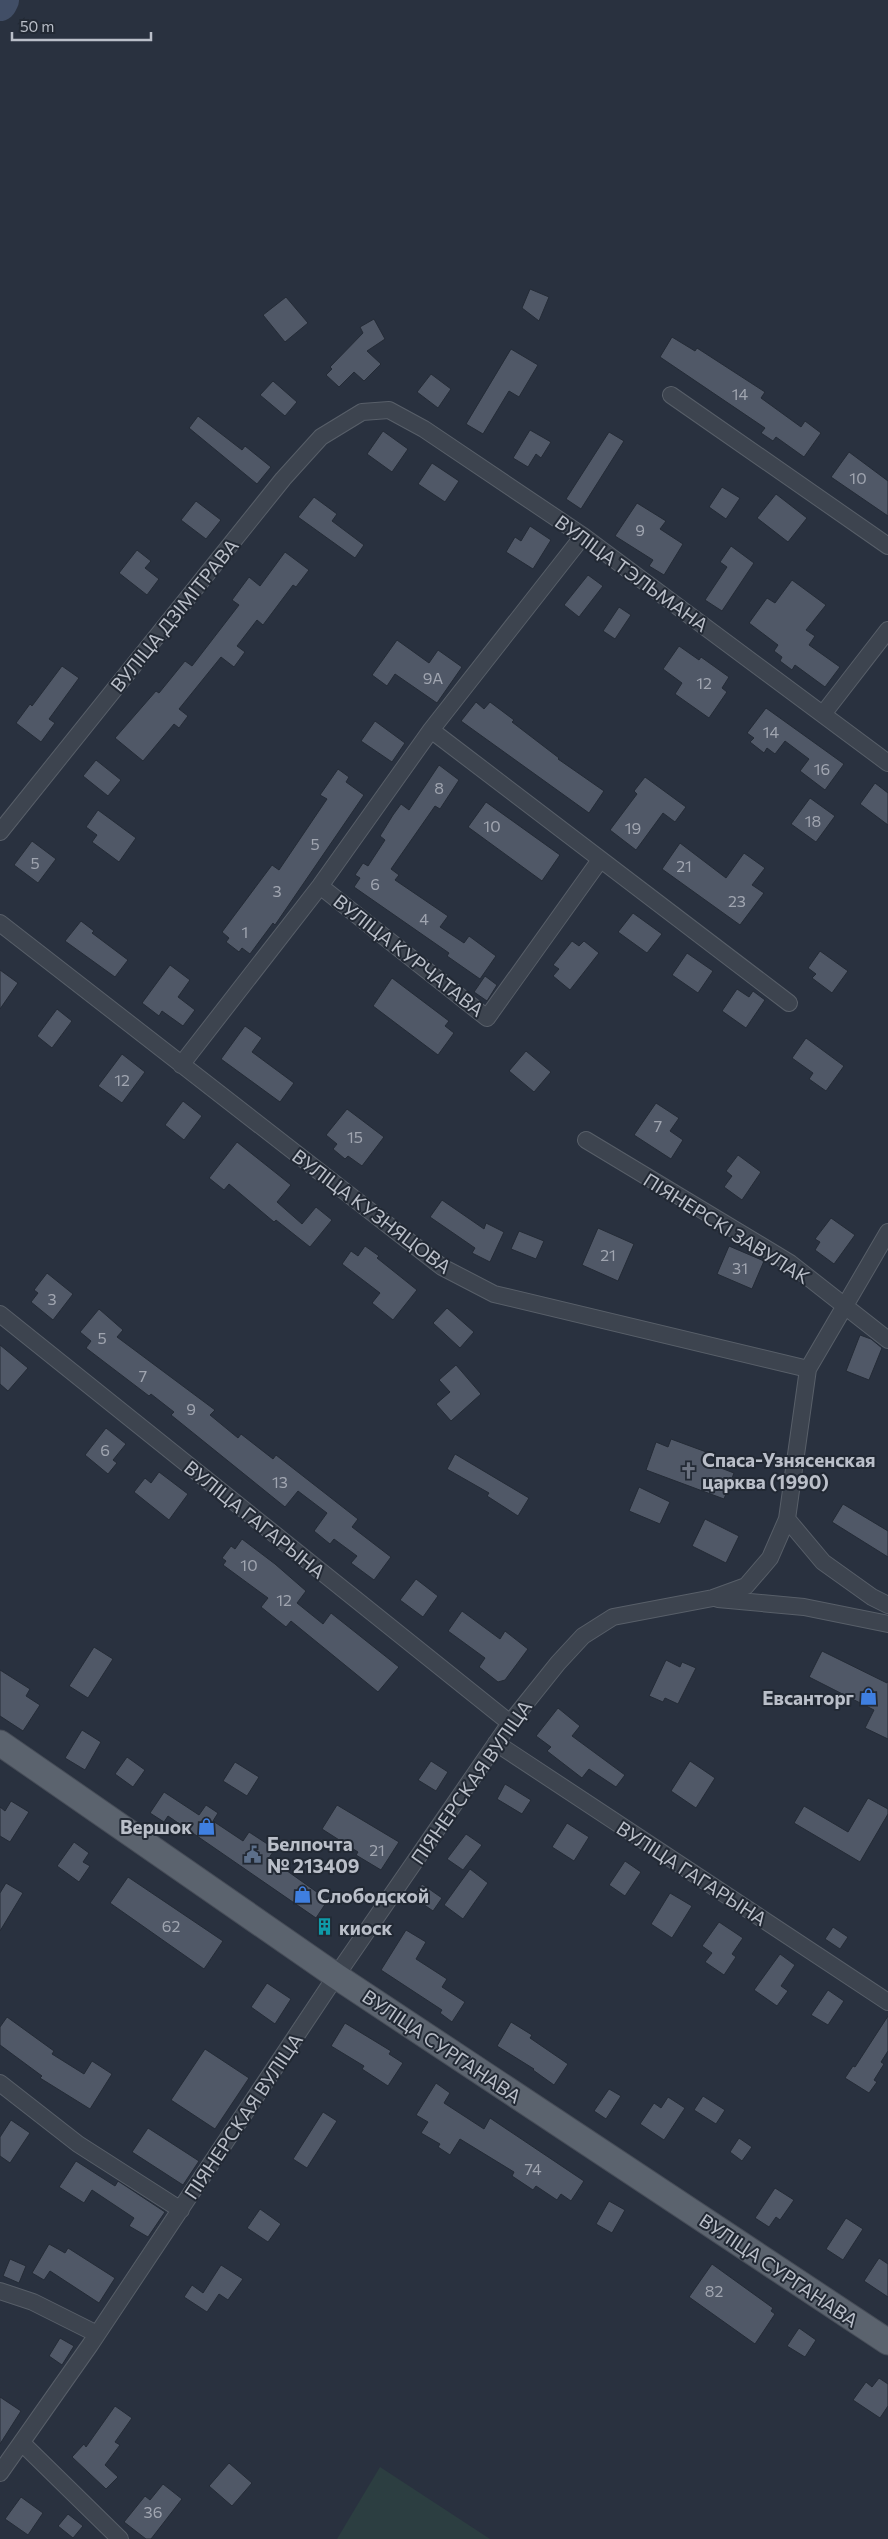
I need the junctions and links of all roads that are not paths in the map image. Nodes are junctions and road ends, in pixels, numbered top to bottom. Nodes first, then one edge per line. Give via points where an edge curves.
1 (671, 396) dead end
2 (362, 412) joint
3 (583, 536) junction
4 (888, 546) edge
5 (888, 630) edge
6 (823, 714) junction
7 (430, 730) junction
8 (888, 763) edge
9 (0, 832) edge
10 (600, 860) junction
11 (320, 886) junction
12 (0, 923) edge
13 (789, 1003) dead end
14 (182, 1065) junction
15 (586, 1140) dead end
16 (888, 1232) edge
17 (844, 1306) junction
18 (0, 1314) edge
19 (888, 1340) edge
20 (808, 1370) junction
21 (787, 1519) junction
22 (714, 1598) junction
23 (888, 1605) edge
24 (888, 1624) edge
25 (510, 1723) junction
26 (0, 1743) edge
27 (496, 1743) junction
28 (336, 1976) junction
29 (888, 2002) edge
30 (0, 2083) edge
31 (181, 2210) junction
32 (0, 2291) edge
33 (97, 2334) junction
34 (888, 2342) edge
35 (22, 2443) junction
36 (0, 2473) edge
37 (120, 2539) edge

1 - 4 street
2 - 3 street, ВУЛІЦА ТЭЛЬМАНА via 389,410 424,428
2 - 9 street, ВУЛІЦА ДЗІМІТРАВА via 321,437 283,479
3 - 6 street, ВУЛІЦА ТЭЛЬМАНА
3 - 7 street, ВУЛІЦА КУРЧАТАВА
5 - 6 street
6 - 8 street, ВУЛІЦА ТЭЛЬМАНА
7 - 10 street
7 - 11 street, ВУЛІЦА КУРЧАТАВА
10 - 11 street, ВУЛІЦА КУРЧАТАВА via 487,1018
10 - 13 street
11 - 14 street, ВУЛІЦА КУРЧАТАВА
12 - 14 street, ВУЛІЦА КУЗНЯЦОВА
14 - 20 street, ВУЛІЦА КУЗНЯЦОВА via 442,1267 494,1294
15 - 17 street, ПІЯНЕРСКІ ЗАВУЛАК via 790,1263
16 - 17 street, ПІЯНЕРСКАЯ ВУЛІЦА
17 - 19 street, ПІЯНЕРСКІ ЗАВУЛАК
17 - 20 street, ПІЯНЕРСКАЯ ВУЛІЦА
18 - 25 street, ВУЛІЦА ГАГАРЫНА
20 - 21 street, ПІЯНЕРСКАЯ ВУЛІЦА
21 - 22 street, ПІЯНЕРСКАЯ ВУЛІЦА via 770,1558 746,1586
21 - 23 street via 823,1562
22 - 24 street via 804,1606
22 - 25 street, ПІЯНЕРСКАЯ ВУЛІЦА via 613,1617 583,1636
25 - 27 street, ПІЯНЕРСКАЯ ВУЛІЦА
26 - 28 main road, ВУЛІЦА СУРГАНАВА
27 - 28 street, ПІЯНЕРСКАЯ ВУЛІЦА
27 - 29 street, ВУЛІЦА ГАГАРЫНА
28 - 31 street, ПІЯНЕРСКАЯ ВУЛІЦА
28 - 34 main road, ВУЛІЦА СУРГАНАВА
30 - 31 street via 78,2144
31 - 33 street, ПІЯНЕРСКАЯ ВУЛІЦА
32 - 33 street via 33,2302
33 - 35 street, ПІЯНЕРСКАЯ ВУЛІЦА
35 - 36 street, ПІЯНЕРСКАЯ ВУЛІЦА
35 - 37 street

